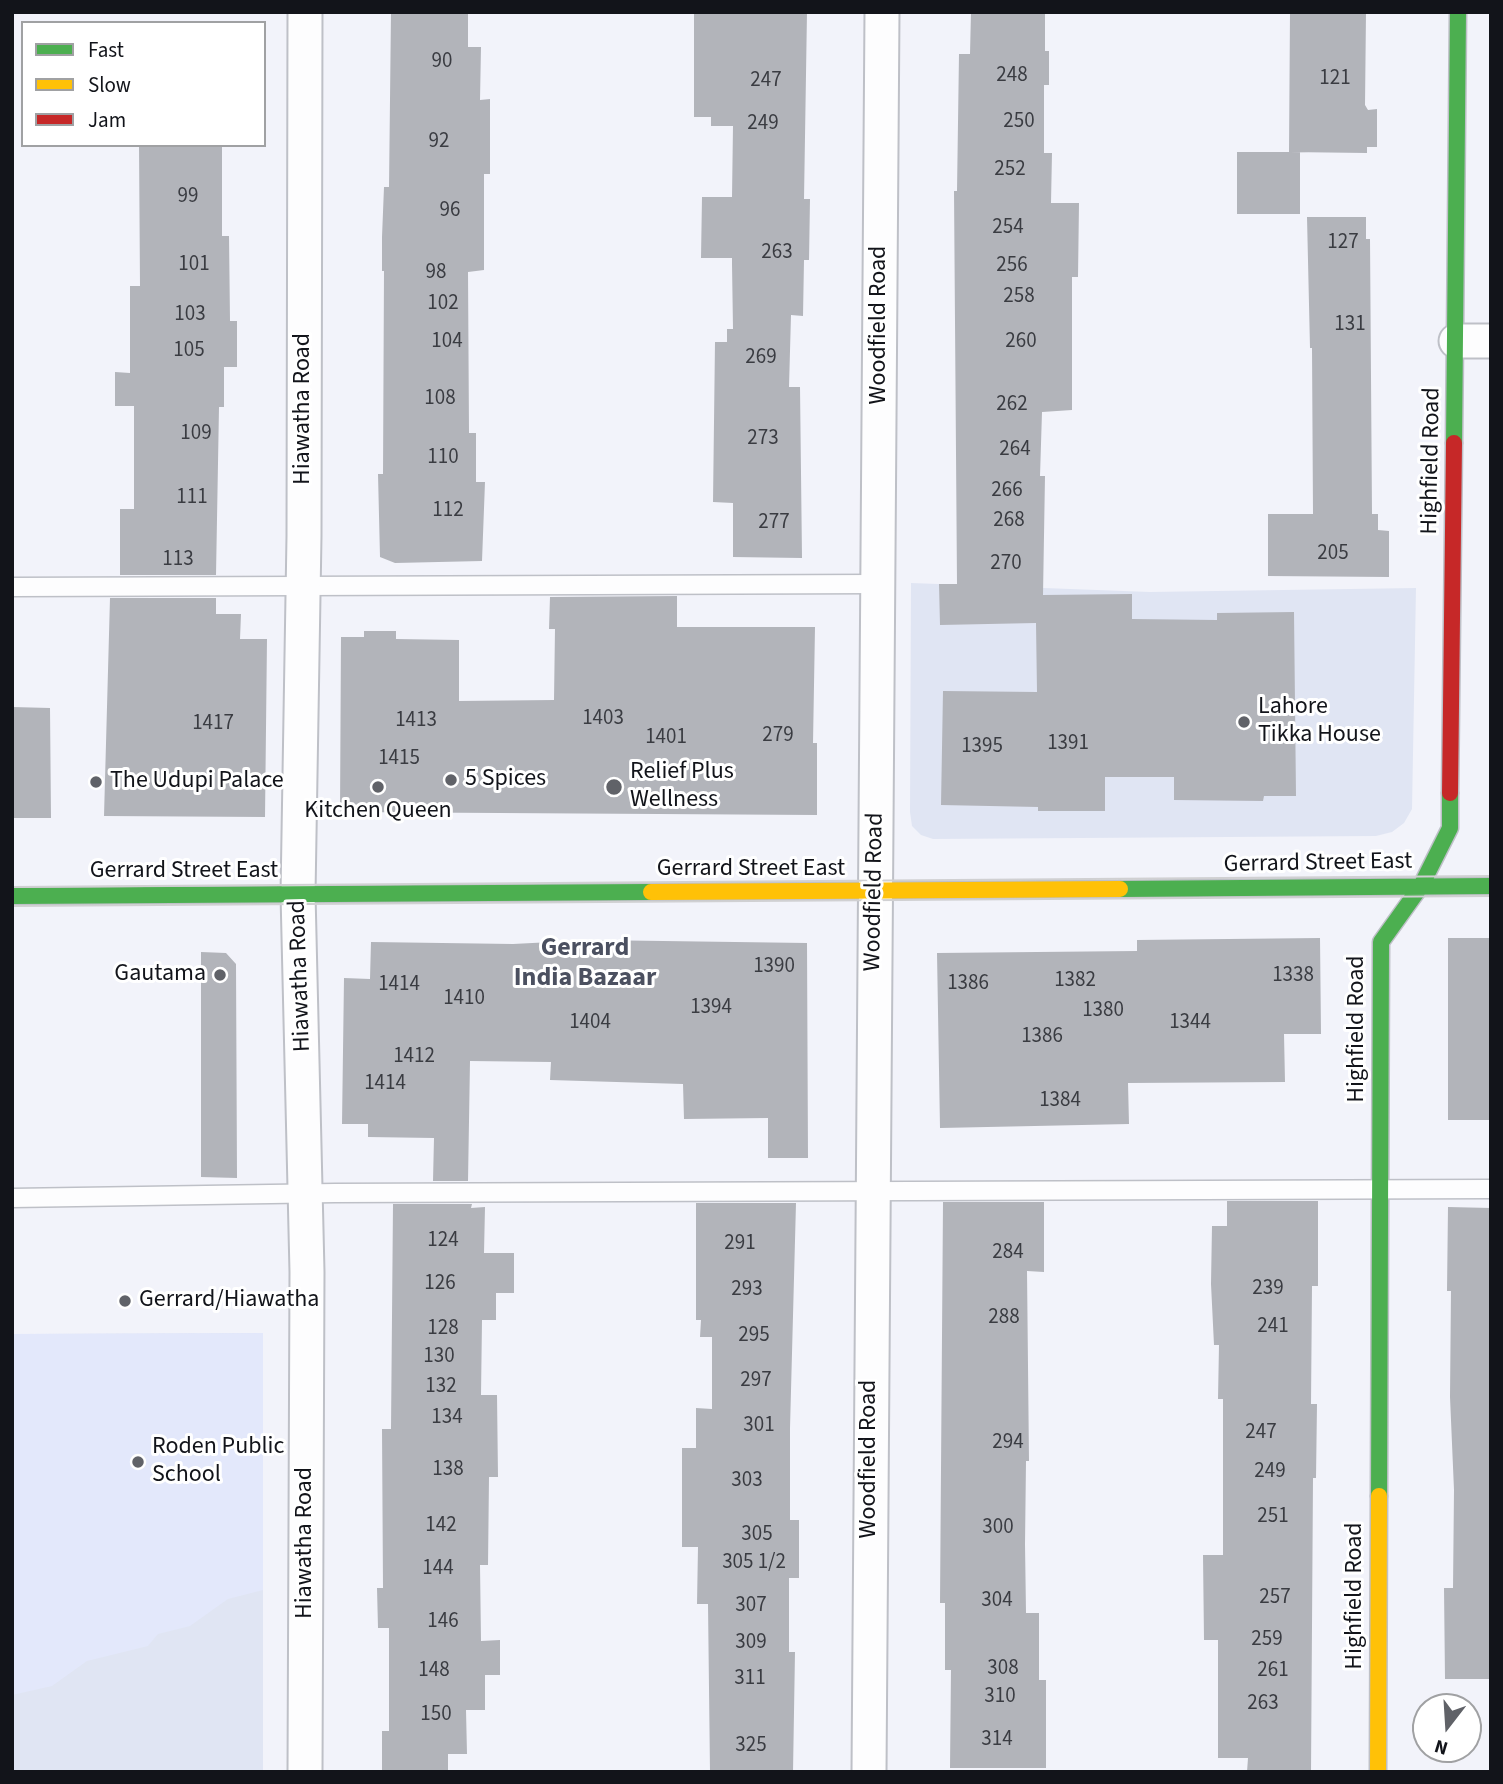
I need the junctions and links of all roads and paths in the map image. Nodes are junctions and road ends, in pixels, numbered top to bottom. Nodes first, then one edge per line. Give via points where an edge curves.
1 (305, 12) edge
2 (882, 12) edge
3 (1458, 12) edge
4 (1456, 341) junction
5 (1491, 341) edge
6 (303, 584) junction
7 (878, 584) junction
8 (12, 587) edge
9 (1421, 886) junction
10 (1491, 886) edge
11 (874, 892) junction
12 (298, 894) junction
13 (12, 896) edge
14 (1381, 1187) junction
15 (1491, 1188) edge
16 (872, 1192) junction
17 (304, 1193) junction
18 (12, 1198) edge
19 (305, 1772) edge
20 (869, 1772) edge
21 (1378, 1772) edge

1 - 6 street, Hiawatha Road
2 - 7 street, Woodfield Road
3 - 4 street, Highfield Road
4 - 5 street
4 - 9 street, Highfield Road via 1450,828
6 - 7 lane
6 - 8 lane
6 - 12 street, Hiawatha Road
7 - 11 street, Woodfield Road
9 - 10 street, Gerrard Street East
9 - 11 street, Gerrard Street East
9 - 14 street, Highfield Road via 1381,942
11 - 12 street, Gerrard Street East
11 - 16 street, Woodfield Road
12 - 13 street, Gerrard Street East
12 - 17 street, Hiawatha Road
14 - 15 lane
14 - 16 lane
14 - 21 street, Highfield Road
16 - 17 lane
16 - 20 street, Woodfield Road
17 - 18 lane
17 - 19 street, Hiawatha Road

